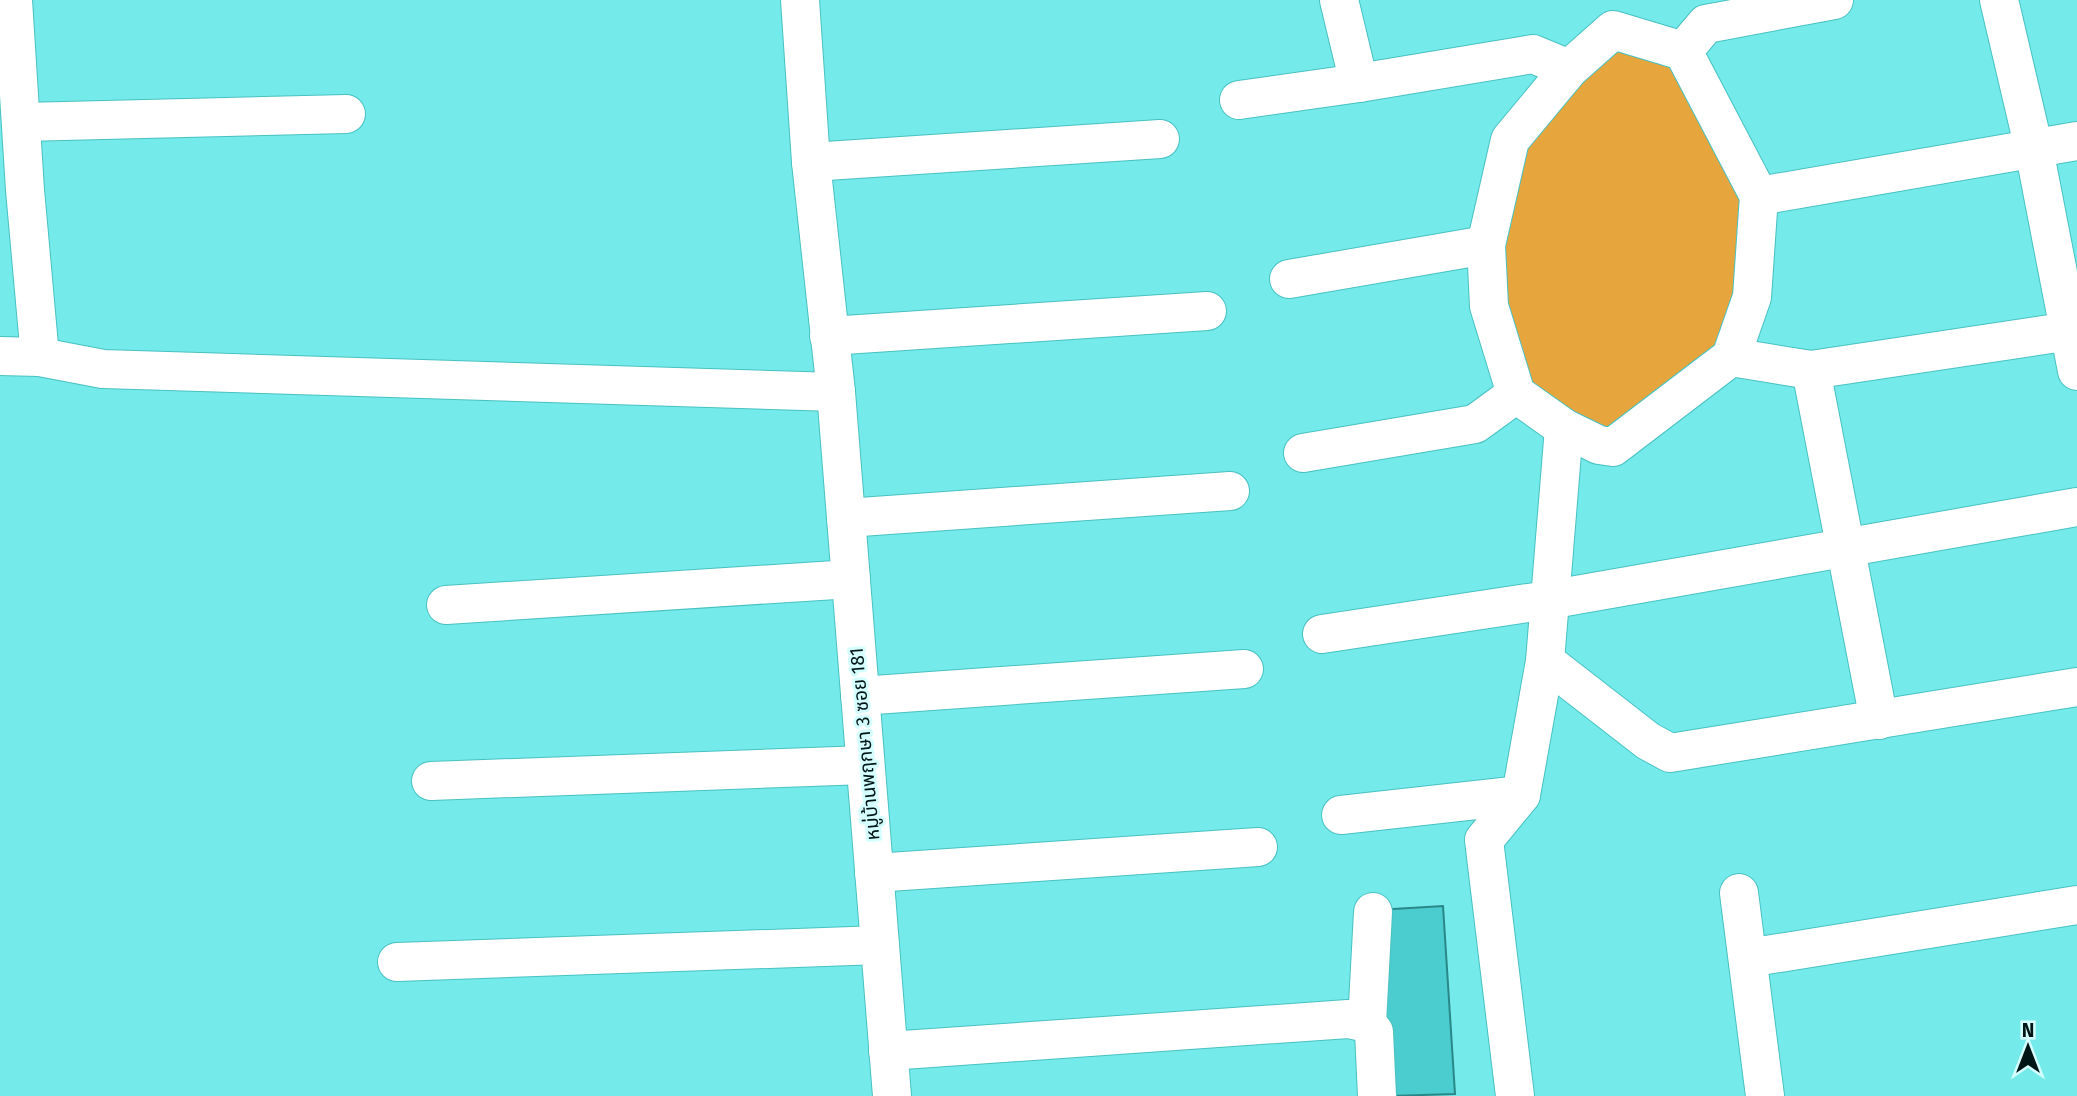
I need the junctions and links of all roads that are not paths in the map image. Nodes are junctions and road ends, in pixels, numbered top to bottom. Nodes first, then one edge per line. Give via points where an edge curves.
1 (800, 0) edge
2 (1339, 0) edge
3 (1834, 0) edge
4 (1999, 0) edge
5 (9, 5) edge
6 (1610, 15) edge
7 (1683, 51) junction
8 (1569, 69) junction
9 (1359, 83) junction
10 (1239, 100) dead end
11 (346, 114) dead end
12 (23, 122) junction
13 (1160, 139) dead end
14 (2077, 141) edge
15 (2034, 149) junction
16 (811, 162) junction
17 (12, 190) edge
18 (1759, 196) junction
19 (1486, 245) junction
20 (1289, 279) dead end
21 (1207, 311) dead end
22 (2074, 331) edge
23 (830, 336) junction
24 (0, 356) edge
25 (40, 357) junction
26 (1731, 357) junction
27 (1811, 370) junction
28 (2077, 371) edge
29 (835, 392) junction
30 (1516, 394) junction
31 (1564, 428) junction
32 (1303, 453) dead end
33 (1230, 491) dead end
34 (2077, 507) edge
35 (846, 518) junction
36 (1844, 546) junction
37 (851, 579) junction
38 (1548, 600) junction
39 (446, 604) dead end
40 (1322, 634) dead end
41 (1545, 661) junction
42 (1244, 669) dead end
43 (2077, 687) edge
44 (860, 696) junction
45 (1879, 720) junction
46 (865, 765) junction
47 (431, 781) dead end
48 (1521, 795) junction
49 (1341, 815) dead end
50 (1258, 847) dead end
51 (874, 873) junction
52 (1739, 893) dead end
53 (2077, 905) edge
54 (1373, 912) dead end
55 (880, 945) junction
56 (1748, 958) junction
57 (397, 962) dead end
58 (1367, 1023) junction
59 (888, 1051) junction
60 (892, 1096) edge
61 (1377, 1096) edge
62 (1515, 1096) edge
63 (1766, 1096) edge

1 - 16 street, หมู่บ้านพฤกษา 3 ซอย 181
2 - 9 street
3 - 7 street via 1706,24
4 - 15 street
5 - 12 street
6 - 7 street
6 - 8 street
7 - 18 street
8 - 9 street via 1533,54
8 - 19 street via 1510,141
9 - 10 street
11 - 12 street
12 - 17 street
13 - 16 street
14 - 15 street
15 - 18 street
15 - 22 street
16 - 23 street, หมู่บ้านพฤกษา 3 ซอย 181
17 - 25 street
18 - 26 street via 1752,297
19 - 20 street
19 - 30 street via 1489,306
21 - 23 street
22 - 27 street
22 - 28 street
23 - 29 street, หมู่บ้านพฤกษา 3 ซอย 181
24 - 25 street
25 - 29 street via 103,369
26 - 27 street
26 - 31 street via 1613,447
27 - 36 street
29 - 35 street, หมู่บ้านพฤกษา 3 ซอย 181
30 - 31 street
30 - 32 street via 1475,424
31 - 38 street
33 - 35 street
34 - 36 street
35 - 37 street, หมู่บ้านพฤกษา 3 ซอย 181
36 - 38 street
36 - 45 street
37 - 39 street
37 - 44 street, หมู่บ้านพฤกษา 3 ซอย 181
38 - 40 street
38 - 41 street
41 - 45 street via 1670,753
41 - 48 street
42 - 44 street
43 - 45 street
44 - 46 street, หมู่บ้านพฤกษา 3 ซอย 181
46 - 47 street
46 - 51 street, หมู่บ้านพฤกษา 3 ซอย 181
48 - 49 street
48 - 62 street via 1484,840
50 - 51 street
51 - 55 street, หมู่บ้านพฤกษา 3 ซอย 181
52 - 56 street
53 - 56 street
54 - 58 street
55 - 57 street
55 - 59 street, หมู่บ้านพฤกษา 3 ซอย 181
56 - 63 street
58 - 59 street via 1348,1019
58 - 61 street via 1374,1032
59 - 60 street, หมู่บ้านพฤกษา 3 ซอย 181

